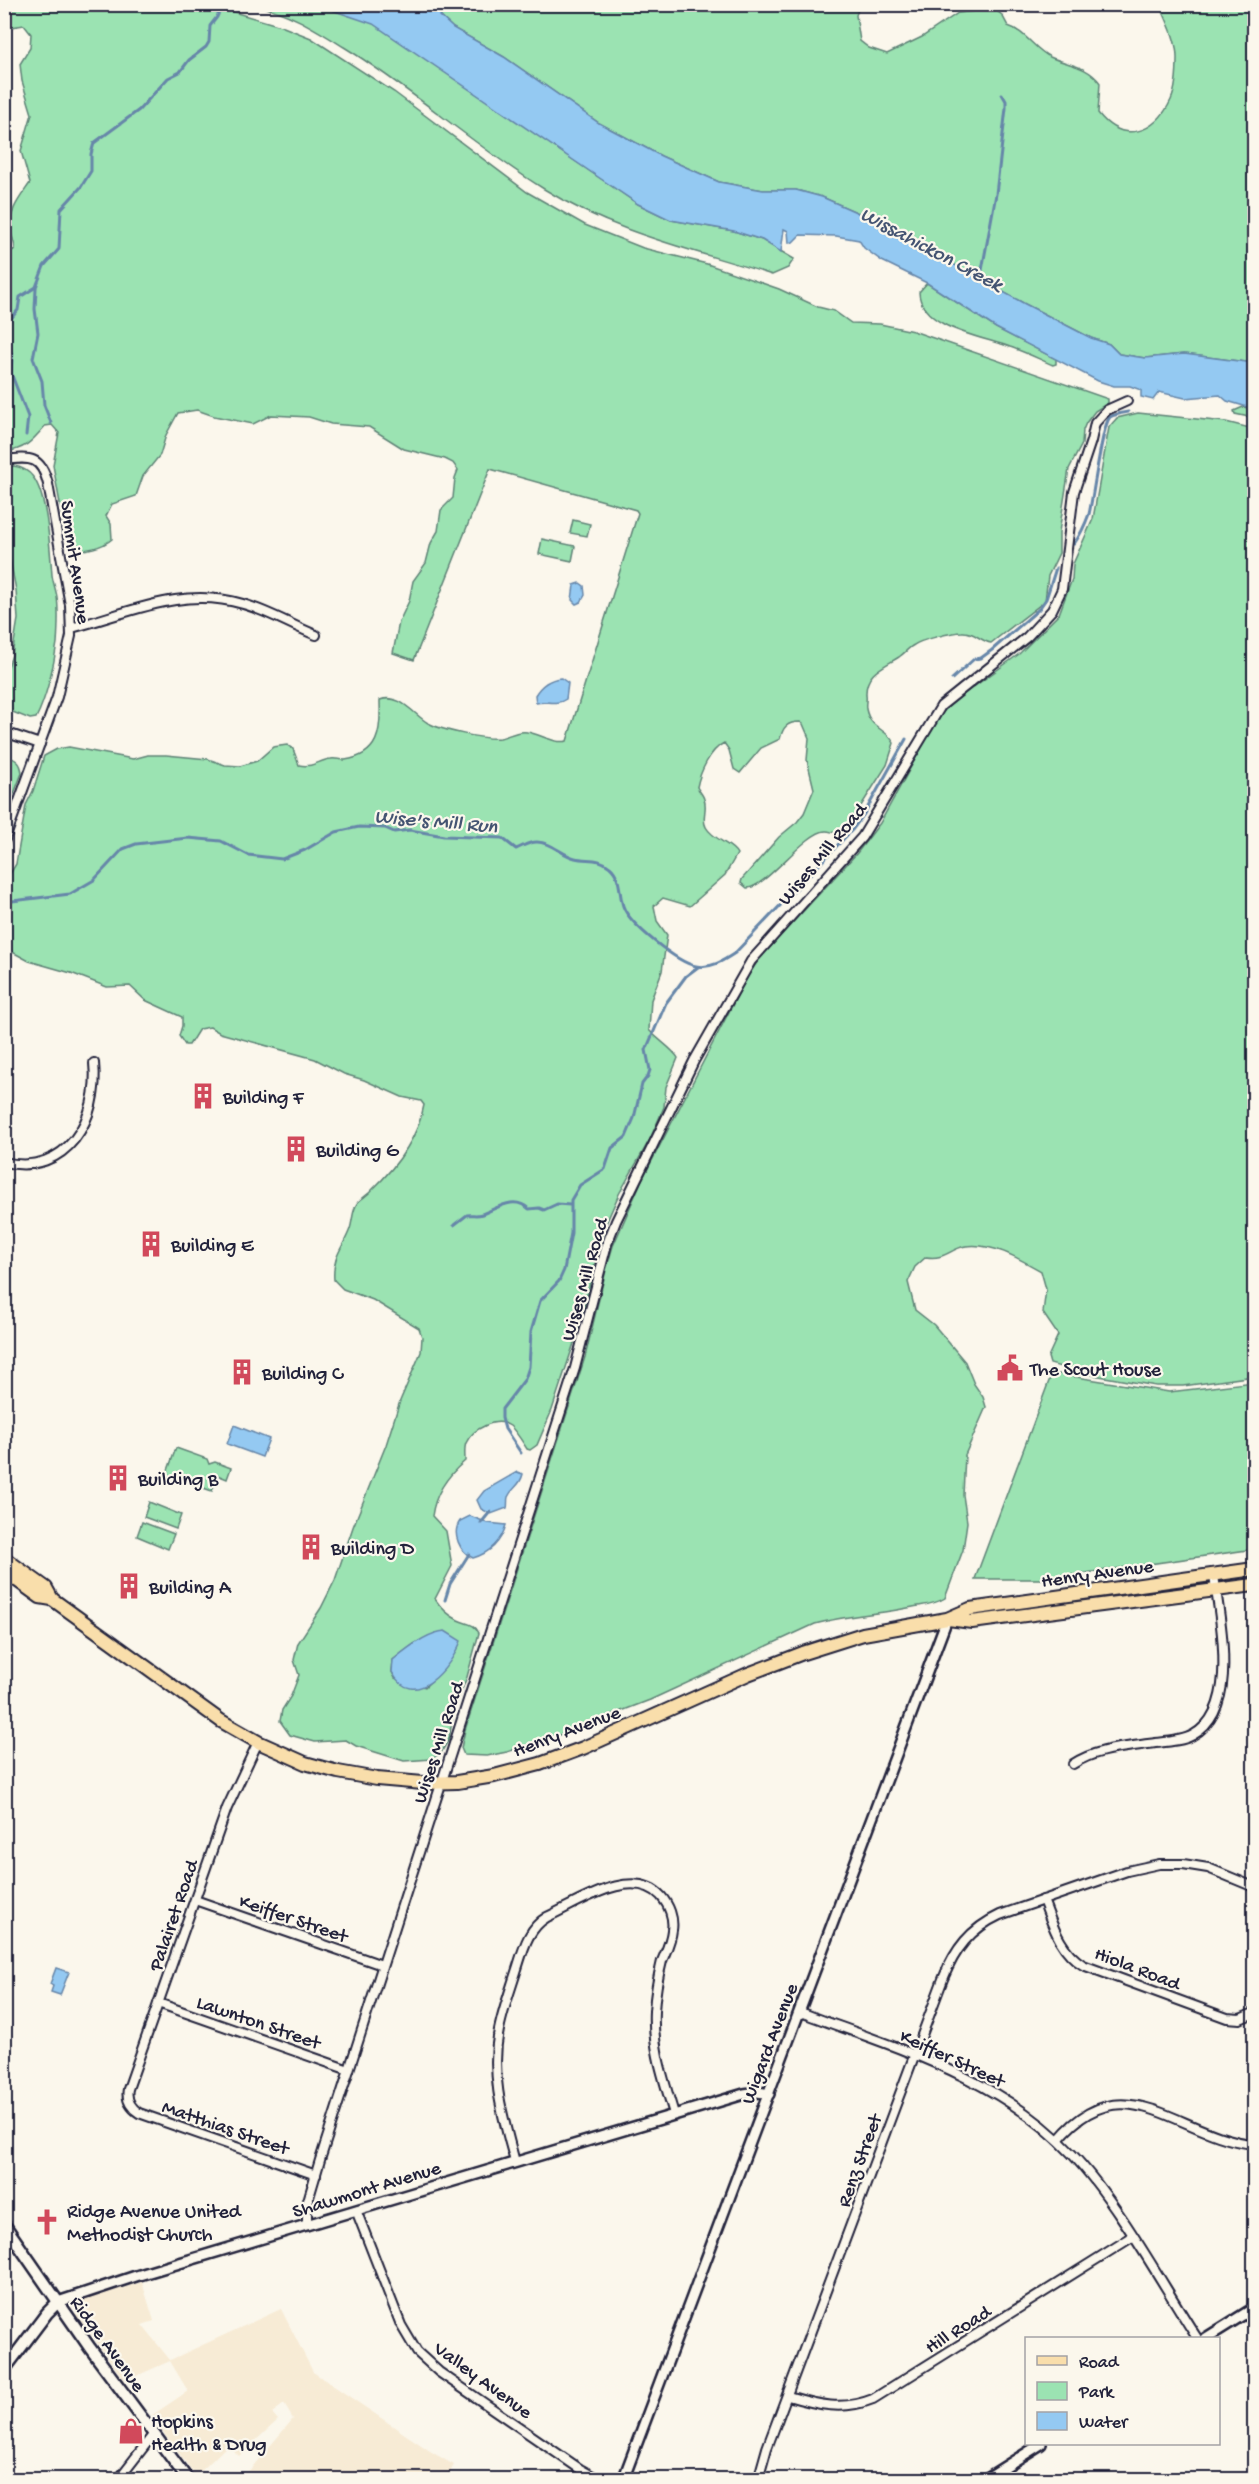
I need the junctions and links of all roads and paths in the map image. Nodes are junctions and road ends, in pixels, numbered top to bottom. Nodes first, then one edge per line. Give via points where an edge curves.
1 (1127, 401) dead end
2 (4, 460) edge
3 (71, 628) junction
4 (316, 635) dead end
5 (4, 732) edge
6 (40, 744) junction
7 (4, 842) edge
8 (94, 1063) dead end
9 (4, 1162) edge
10 (4, 1558) edge
11 (1254, 1569) edge
12 (4, 1571) edge
13 (1214, 1575) junction
14 (1254, 1585) edge
15 (1216, 1590) junction
16 (52, 1599) junction
17 (947, 1619) junction
18 (258, 1743) junction
19 (1073, 1764) dead end
20 (442, 1783) junction
21 (1254, 1887) edge
22 (195, 1900) junction
23 (1043, 1900) junction
24 (382, 1965) junction
25 (158, 2003) junction
26 (800, 2012) junction
27 (1254, 2013) edge
28 (915, 2055) junction
29 (349, 2070) junction
30 (769, 2094) junction
31 (129, 2102) joint
32 (674, 2114) junction
33 (1058, 2140) junction
34 (1254, 2144) edge
35 (515, 2162) junction
36 (316, 2175) junction
37 (356, 2210) junction
38 (4, 2224) edge
39 (307, 2224) junction
40 (1132, 2237) junction
41 (58, 2302) junction
42 (1254, 2308) edge
43 (1196, 2337) edge
44 (1208, 2337) edge
45 (4, 2370) edge
46 (788, 2396) junction
47 (153, 2435) junction
48 (1039, 2445) edge
49 (118, 2480) edge
50 (188, 2480) edge
51 (600, 2480) edge
52 (624, 2480) edge
53 (758, 2480) edge
54 (984, 2480) edge

1 - 20 street, Wises Mill Road via 1107,410 1095,423 1074,492 1064,579 1052,610 1027,637 941,706 862,837 751,961 690,1068 611,1233 574,1368
2 - 3 street, Summit Avenue via 35,460 43,468
3 - 4 street via 170,600 201,597 250,606
3 - 6 street, Summit Avenue via 62,680
5 - 6 street
6 - 7 street, Summit Avenue
8 - 9 street via 93,1100 84,1126 74,1140 46,1160 29,1164
10 - 16 main road, Henry Avenue via 46,1588
11 - 13 main road, Henry Avenue
12 - 16 main road, Henry Avenue via 40,1597
13 - 15 street
13 - 17 main road, Henry Avenue via 970,1609
14 - 15 main road, Henry Avenue
15 - 17 main road, Henry Avenue via 972,1622
15 - 19 street via 1224,1676 1219,1700 1206,1725 1190,1737 1101,1750
16 - 18 main road, Henry Avenue via 213,1716
17 - 20 main road, Henry Avenue via 862,1634 803,1653 550,1761 496,1776
17 - 26 street, Wigard Avenue
18 - 20 main road, Henry Avenue via 338,1772 400,1782
18 - 22 street, Palairet Road via 231,1797
20 - 24 street, Wises Mill Road
21 - 23 street, Renz Street via 1208,1868 1159,1863
22 - 24 street, Keiffer Street
22 - 25 street, Palairet Road
23 - 27 street, Hiola Road via 1061,1944 1083,1965 1227,2018 1240,2019
23 - 28 street, Renz Street via 991,1919 964,1940 951,1961
24 - 29 street, Wises Mill Road
25 - 29 street, Lawnton Street
25 - 31 street, Palairet Road via 128,2089
26 - 28 street, Keiffer Street
26 - 30 street, Wigard Avenue
28 - 33 street, Keiffer Street via 996,2093
28 - 46 street, Renz Street
29 - 36 street, Wises Mill Road
30 - 32 street, Shawmont Avenue via 744,2094
30 - 52 street, Wigard Avenue
31 - 36 street, Matthias Street via 139,2113
32 - 35 street, Shawmont Avenue
32 - 35 street via 657,2055 654,2028 657,1982 672,1929 667,1905 648,1887 625,1883 547,1917 531,1930 501,2021 495,2060 499,2100
33 - 34 street via 1089,2113 1128,2104
33 - 40 street, Keiffer Street via 1095,2181
35 - 37 street, Shawmont Avenue
36 - 39 street, Wises Mill Road via 307,2204
37 - 39 street, Shawmont Avenue
37 - 51 street, Valley Avenue via 400,2325 417,2352 439,2372
38 - 41 main road, Ridge Avenue
39 - 41 street, Shawmont Avenue
40 - 43 street, Keiffer Street
40 - 46 street, Hill Road via 873,2399 831,2407
41 - 45 main road, Shawmont Avenue
41 - 47 main road, Ridge Avenue
42 - 44 street
46 - 53 street, Renz Street
47 - 49 street
47 - 50 main road, Ridge Avenue
48 - 54 street

